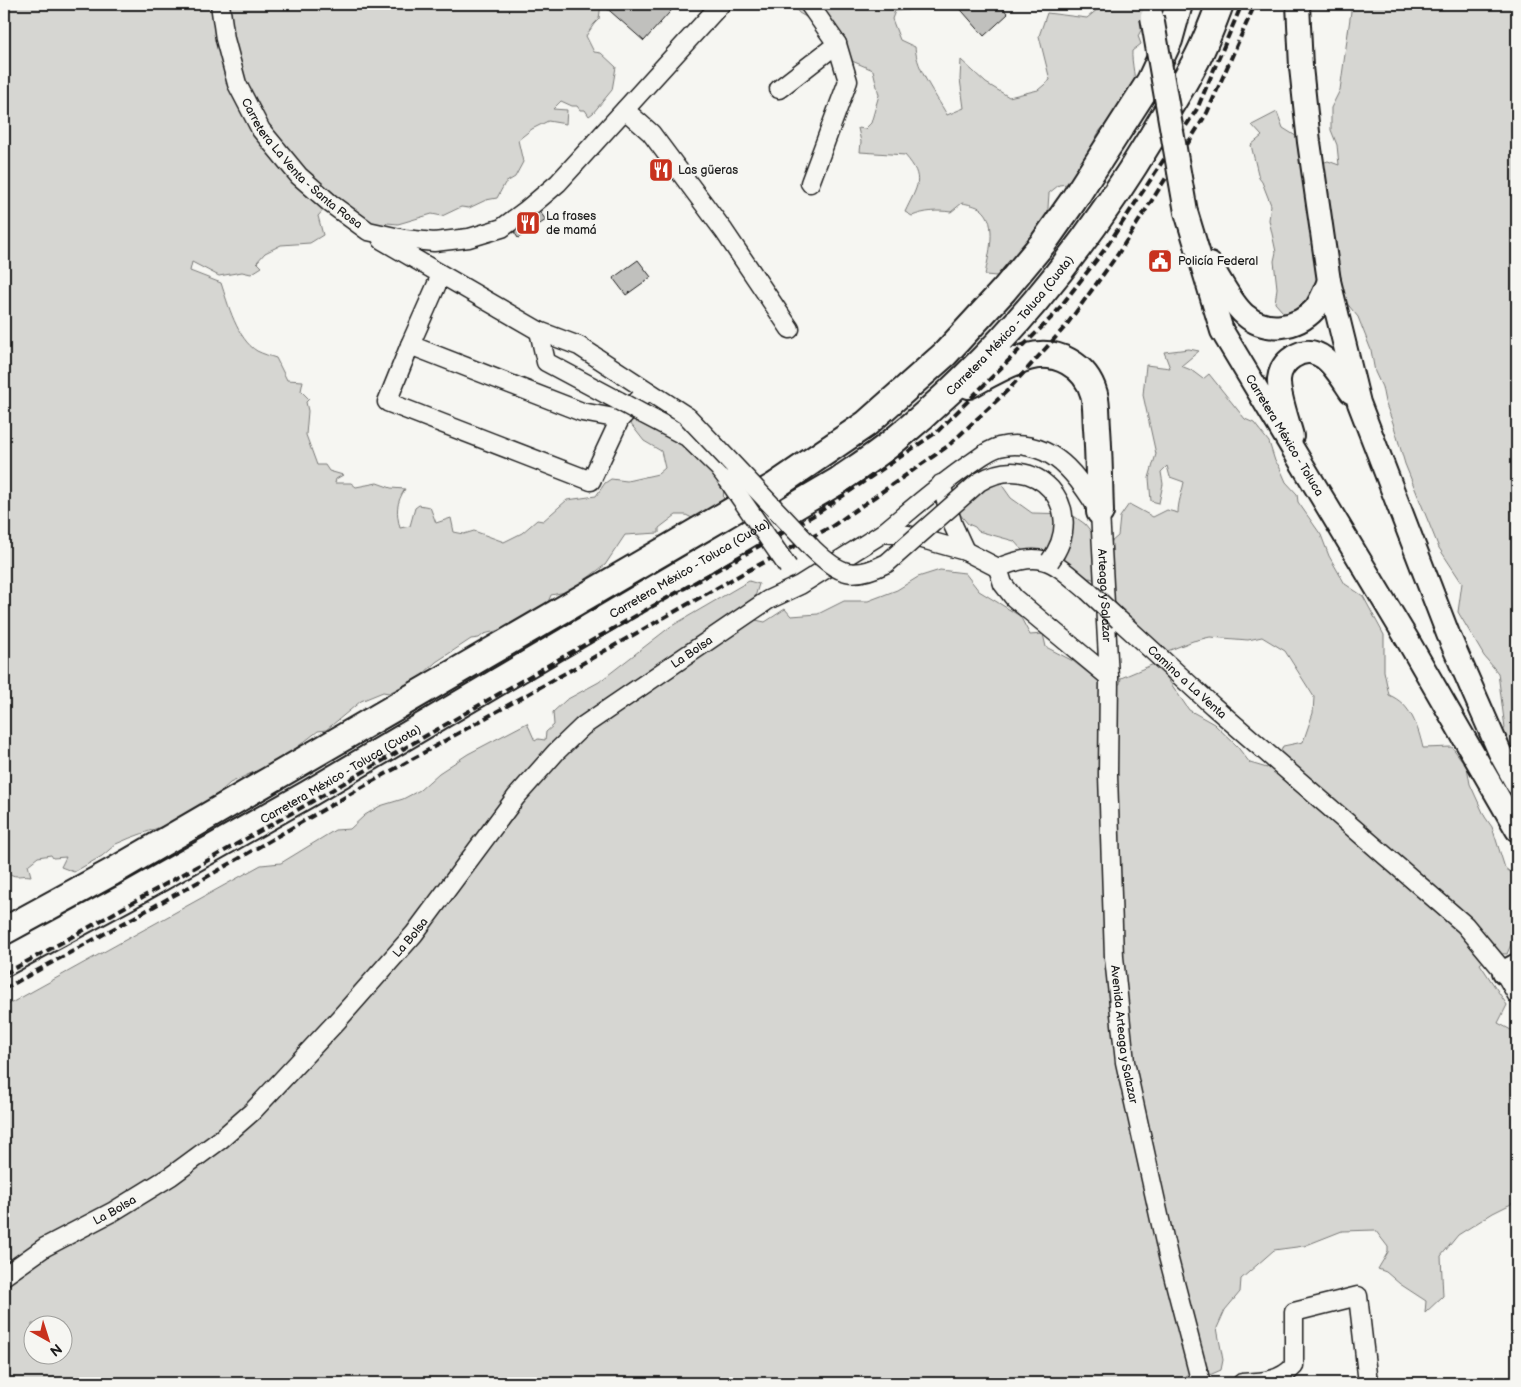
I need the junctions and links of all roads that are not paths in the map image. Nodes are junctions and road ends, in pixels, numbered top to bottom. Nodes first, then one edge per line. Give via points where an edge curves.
1 (220, 4) edge
2 (721, 4) edge
3 (809, 4) edge
4 (1179, 4) edge
5 (1193, 4) edge
6 (1220, 4) edge
7 (1298, 4) edge
8 (1152, 10) edge
9 (837, 44) junction
10 (779, 89) dead end
11 (625, 110) junction
12 (810, 183) dead end
13 (368, 231) junction
14 (1194, 240) junction
15 (1075, 251) junction
16 (441, 275) junction
17 (1329, 281) junction
18 (790, 329) dead end
19 (539, 331) junction
20 (410, 345) junction
21 (647, 391) junction
22 (937, 402) junction
23 (1359, 403) junction
24 (620, 419) junction
25 (1298, 459) junction
26 (941, 484) junction
27 (1100, 512) junction
28 (883, 532) junction
29 (965, 551) junction
30 (1050, 561) junction
31 (998, 568) junction
32 (800, 585) junction
33 (1109, 677) junction
34 (1517, 784) edge
35 (1517, 830) edge
36 (4, 931) edge
37 (4, 963) edge
38 (1511, 969) edge
39 (1517, 995) edge
40 (4, 1276) edge
41 (1202, 1383) edge
42 (1242, 1383) edge
43 (1260, 1383) edge
44 (1368, 1383) edge

1 - 13 street, Carretera La Venta - Santa Rosa via 224,39 237,84 261,130 299,176
2 - 11 street, Carretera La Venta - Santa Rosa
3 - 9 street
4 - 36 highway via 1169,40 1150,81 1044,242 957,341 866,424 775,486 112,872
5 - 15 highway via 1178,43
6 - 15 highway, Carretera México - Toluca (Cuota) via 1189,73 1124,182
7 - 17 main road via 1309,142
8 - 14 main road, Carretera México - Toluca, bridge via 1186,212
9 - 10 street
9 - 12 street via 848,81
11 - 13 street, Carretera La Venta - Santa Rosa via 558,183 502,228 469,238 434,242 404,240
11 - 18 street via 651,133 724,231
13 - 16 street
14 - 17 main road via 1237,308 1261,324 1280,327 1299,321 1315,309
14 - 25 main road, Carretera México - Toluca via 1222,331
15 - 22 highway, Carretera México - Toluca (Cuota) via 994,349
16 - 19 street
16 - 20 street
17 - 23 main road
19 - 21 street via 579,346
19 - 32 street, bridge via 546,362 687,437 719,468
20 - 24 street via 582,412
20 - 24 street via 387,402 591,481
21 - 24 street
21 - 30 street, bridge via 688,417 813,549 842,571 862,573 887,563 979,482 1006,471 1035,477 1057,497 1064,525 1061,544
22 - 27 highway via 1027,357 1058,357 1077,367 1094,394
22 - 37 highway, Carretera México - Toluca (Cuota) via 889,445 830,486 308,794
23 - 25 main road via 1325,357 1304,352 1291,358 1282,369 1279,384
23 - 34 main road via 1448,634
25 - 35 main road, Carretera México - Toluca
26 - 27 street via 988,451 1024,446 1058,459
26 - 28 street
26 - 29 street
27 - 33 street, Arteaga y Salazar
28 - 29 street via 908,535
28 - 32 street
29 - 31 street
30 - 31 street via 1033,558
30 - 38 street, Camino a La Venta, bridge via 1088,591
31 - 33 street via 1003,584 1014,598
32 - 40 street, La Bolsa via 768,600 583,726 516,797 414,934 338,1020 233,1129 171,1176 114,1211 45,1247
33 - 41 street, Avenida Arteaga y Salazar via 1108,775 1114,957 1126,1062 1168,1256
38 - 39 street, Camino a La Venta
42 - 43 street
43 - 44 street via 1279,1378 1294,1366 1294,1312 1358,1296

